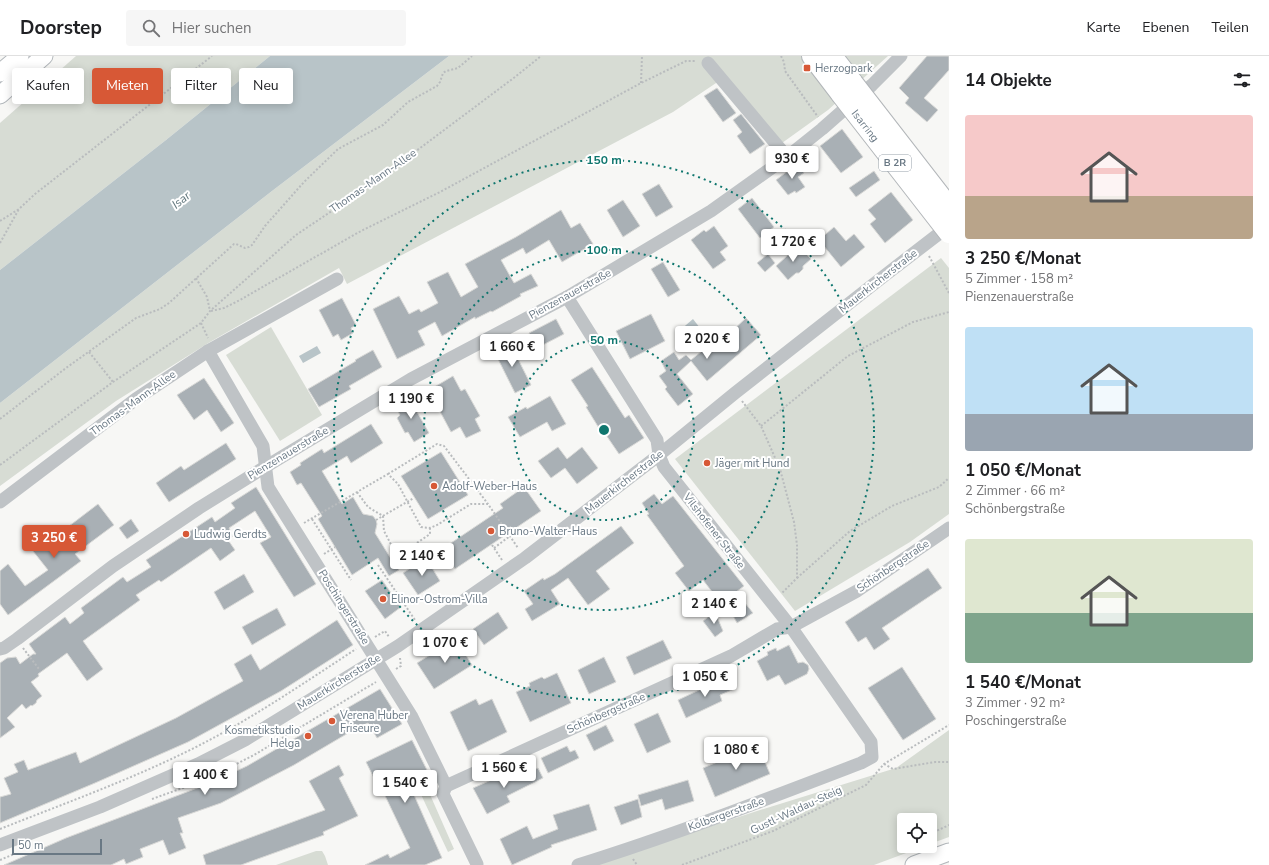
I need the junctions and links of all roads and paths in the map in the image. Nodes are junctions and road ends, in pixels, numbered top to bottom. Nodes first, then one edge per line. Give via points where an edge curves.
1 (20, 56) edge
2 (44, 56) edge
3 (212, 56) edge
4 (472, 56) edge
5 (541, 56) edge
6 (642, 56) edge
7 (780, 56) edge
8 (812, 56) edge
9 (832, 56) edge
10 (901, 56) edge
11 (708, 63) joint
12 (0, 73) edge
13 (641, 83) junction
14 (847, 89) junction
15 (0, 95) edge
16 (822, 129) junction
17 (787, 158) junction
18 (949, 207) edge
19 (19, 208) junction
20 (0, 221) edge
21 (949, 226) edge
22 (949, 233) edge
23 (0, 243) edge
24 (924, 246) junction
25 (196, 278) junction
26 (337, 279) dead end
27 (949, 293) edge
28 (567, 297) junction
29 (210, 311) junction
30 (949, 312) edge
31 (201, 323) junction
32 (210, 349) junction
33 (89, 352) junction
34 (113, 382) junction
35 (735, 393) junction
36 (0, 420) edge
37 (761, 426) junction
38 (660, 455) junction
39 (0, 465) edge
40 (265, 466) junction
41 (388, 474) junction
42 (949, 478) edge
43 (357, 492) junction
44 (414, 498) dead end
45 (408, 501) junction
46 (0, 502) edge
47 (488, 504) junction
48 (383, 516) junction
49 (312, 519) junction
50 (376, 520) dead end
51 (430, 528) junction
52 (949, 528) edge
53 (295, 529) junction
54 (510, 536) junction
55 (514, 542) dead end
56 (335, 547) dead end
57 (331, 550) junction
58 (328, 552) dead end
59 (498, 552) dead end
60 (378, 564) dead end
61 (797, 578) junction
62 (351, 580) dead end
63 (771, 603) junction
64 (409, 611) dead end
65 (791, 627) junction
66 (17, 639) junction
67 (390, 639) dead end
68 (366, 643) junction
69 (0, 649) edge
70 (376, 659) junction
71 (39, 669) dead end
72 (949, 725) edge
73 (872, 757) junction
74 (949, 762) edge
75 (884, 764) junction
76 (446, 786) junction
77 (949, 825) edge
78 (0, 829) edge
79 (937, 831) edge
80 (0, 845) edge
81 (949, 852) edge
82 (477, 865) edge
83 (578, 865) edge
84 (682, 865) edge
85 (914, 865) edge

1 - 12 main road
2 - 15 main road
3 - 19 path
4 - 25 path via 458,68 446,70 437,86 408,102 383,125 338,149 294,193 252,245 245,248 234,244
5 - 29 path, Thomas-Mann-Allee via 372,184 296,235
6 - 13 path
7 - 16 path via 786,71 819,118 815,121
8 - 14 highway, Isarring / B 2R
9 - 14 highway, Isarring / B 2R
10 - 16 street, Pienzenauerstraße
11 - 13 path via 686,61
11 - 17 street
13 - 29 path via 440,192 361,231 238,301
14 - 18 highway, Isarring / B 2R, bridge
14 - 22 highway, Isarring / B 2R, bridge
16 - 17 street, Pienzenauerstraße
17 - 28 street, Pienzenauerstraße via 711,211
19 - 20 path
19 - 23 path
21 - 24 street, Mauerkircherstraße
24 - 27 path
24 - 35 street, Mauerkircherstraße
25 - 29 path via 207,296
25 - 33 path via 169,303 136,318
26 - 32 street, Thomas-Mann-Allee
28 - 38 street, Vilshofener Straße via 657,440
28 - 40 street, Pienzenauerstraße via 411,380
29 - 31 path, Thomas-Mann-Allee
30 - 37 path via 913,322 848,356
31 - 32 path
31 - 34 path, Thomas-Mann-Allee
32 - 40 street, Poschingerstraße via 263,446
32 - 46 street, Thomas-Mann-Allee via 136,399
33 - 34 path
33 - 36 path
34 - 39 path, Thomas-Mann-Allee
35 - 37 path
35 - 38 street, Mauerkircherstraße
37 - 61 path via 780,469 794,522
38 - 63 street, Vilshofener Straße via 664,467
38 - 70 street, Mauerkircherstraße via 525,558
40 - 53 street, Poschingerstraße via 268,487
40 - 66 street, Pienzenauerstraße via 113,566
41 - 43 path
41 - 45 path via 398,484
41 - 47 path via 437,444 444,446
42 - 61 path via 939,487 892,506 850,531
43 - 48 path via 368,507
43 - 49 path
44 - 45 path
45 - 48 path
45 - 51 path via 421,527
47 - 51 path via 471,504
47 - 54 path
48 - 50 path
48 - 51 path via 384,531 395,552 402,553 430,534
49 - 53 path
49 - 57 path
52 - 65 street, Schönbergstraße via 857,591
53 - 68 street, Poschingerstraße
54 - 55 path
54 - 59 path via 493,546
56 - 57 path
57 - 58 path
57 - 62 path
60 - 64 path
61 - 63 path
63 - 65 street, Vilshofener Straße
65 - 73 street, Vilshofener Straße via 871,742
65 - 76 street, Schönbergstraße via 777,629 731,656
66 - 69 street, Pienzenauerstraße
66 - 71 path
67 - 68 path via 385,631
68 - 70 street, Poschingerstraße
68 - 78 path via 275,703 187,751
70 - 76 street, Poschingerstraße via 412,717
70 - 80 street, Mauerkircherstraße via 245,740 198,764
72 - 75 path
73 - 75 path
73 - 83 street, Kolbergerstraße via 861,764 736,811
74 - 75 path via 893,769
75 - 84 path, Gustl-Waldau-Steig via 866,786 773,831
76 - 82 street, Poschingerstraße via 443,794
77 - 79 path
81 - 85 main road

